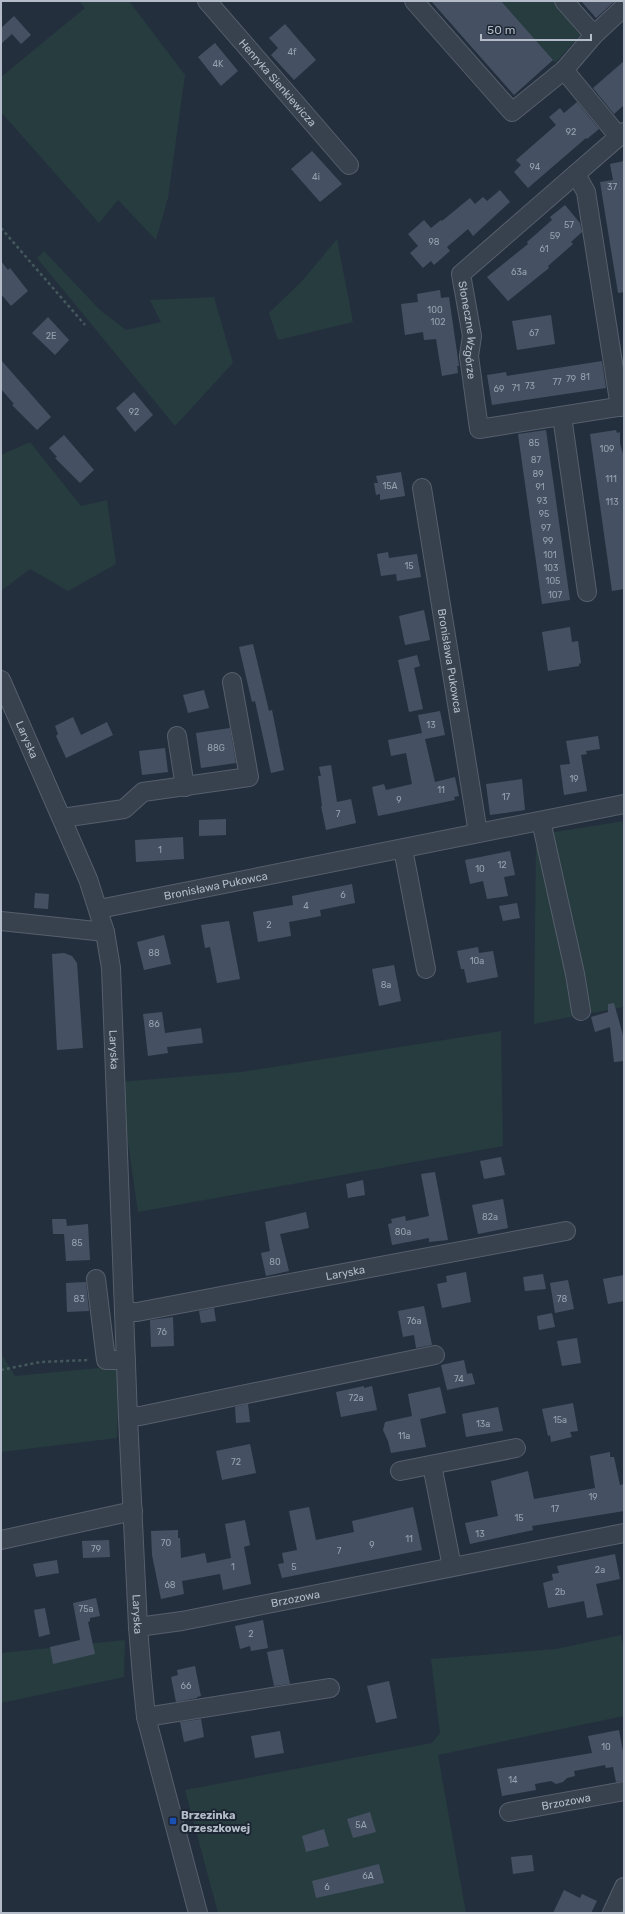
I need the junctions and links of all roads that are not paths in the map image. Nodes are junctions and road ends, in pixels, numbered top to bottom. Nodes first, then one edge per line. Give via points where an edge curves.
1 (207, 1) edge
2 (414, 1) edge
3 (564, 1) edge
4 (624, 7) edge
5 (594, 34) junction
6 (564, 70) junction
7 (621, 135) edge
8 (349, 165) dead end
9 (576, 174) junction
10 (622, 407) edge
11 (562, 416) junction
12 (422, 488) dead end
13 (587, 592) dead end
14 (1, 680) edge
15 (232, 682) dead end
16 (177, 736) dead end
17 (185, 787) junction
18 (624, 804) edge
19 (62, 818) junction
20 (541, 821) junction
21 (478, 833) junction
22 (403, 849) junction
23 (99, 909) junction
24 (1, 921) edge
25 (105, 932) junction
26 (426, 969) dead end
27 (581, 1011) dead end
28 (566, 1230) dead end
29 (96, 1279) dead end
30 (124, 1312) junction
31 (435, 1355) dead end
32 (126, 1360) junction
33 (128, 1417) junction
34 (516, 1448) dead end
35 (432, 1465) junction
36 (400, 1471) dead end
37 (133, 1511) junction
38 (624, 1533) edge
39 (1, 1540) edge
40 (452, 1567) junction
41 (138, 1627) junction
42 (330, 1688) dead end
43 (146, 1717) junction
44 (624, 1791) edge
45 (509, 1812) dead end
46 (624, 1887) edge
47 (198, 1913) edge
48 (612, 1913) edge

1 - 8 street, Henryka Sienkiewicza
2 - 6 street via 512,112
3 - 5 street
4 - 5 street
5 - 6 street
6 - 7 street, Słoneczne Wzgórze
7 - 9 street, Słoneczne Wzgórze
9 - 10 street, Słoneczne Wzgórze via 586,192
9 - 11 street, Słoneczne Wzgórze via 461,274 472,336 469,356 479,429
10 - 11 street, Słoneczne Wzgórze
11 - 13 street
12 - 21 street, Bronisława Pukowca
14 - 19 street, Laryska
15 - 17 street via 249,777
16 - 17 street
17 - 19 street via 143,792 124,809
18 - 20 street, Bronisława Pukowca
19 - 23 street, Laryska
20 - 21 street, Bronisława Pukowca
20 - 27 street
21 - 22 street, Bronisława Pukowca
22 - 23 street, Bronisława Pukowca
22 - 26 street
23 - 25 street, Laryska
24 - 25 street
25 - 30 street, Laryska via 111,968
28 - 30 street, Laryska
29 - 32 street via 106,1360
30 - 32 street, Laryska
31 - 33 street
32 - 33 street, Laryska
33 - 37 street, Laryska
34 - 35 street
35 - 36 street
35 - 40 street
37 - 39 street
37 - 41 street, Laryska
38 - 40 street, Brzozowa
40 - 41 street, Brzozowa via 182,1621
41 - 43 street, Laryska
42 - 43 street
43 - 47 street, Laryska
44 - 45 street, Brzozowa
46 - 48 street

